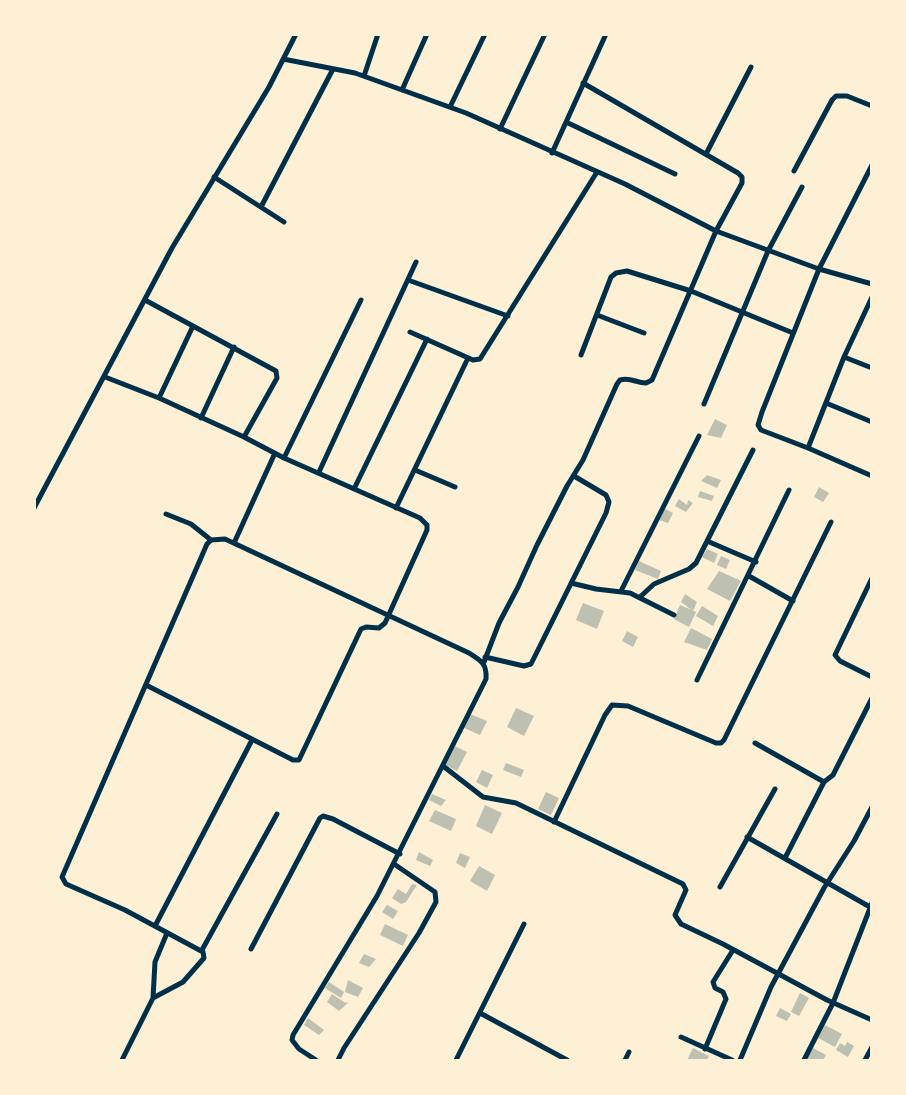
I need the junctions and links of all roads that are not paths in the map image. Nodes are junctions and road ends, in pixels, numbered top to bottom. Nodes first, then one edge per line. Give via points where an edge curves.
1 (296, 34) edge
2 (378, 34) edge
3 (427, 34) edge
4 (485, 34) edge
5 (545, 34) edge
6 (606, 34) edge
7 (283, 59) junction
8 (751, 67) dead end
9 (333, 69) junction
10 (364, 76) junction
11 (584, 83) junction
12 (402, 90) junction
13 (872, 106) edge
14 (450, 107) junction
15 (566, 122) junction
16 (500, 129) junction
17 (552, 153) junction
18 (706, 154) junction
19 (872, 165) edge
20 (794, 171) dead end
21 (597, 172) junction
22 (675, 174) dead end
23 (214, 177) junction
24 (802, 187) dead end
25 (261, 207) junction
26 (284, 222) dead end
27 (716, 231) junction
28 (768, 251) junction
29 (416, 262) dead end
30 (819, 269) junction
31 (408, 280) junction
32 (872, 284) edge
33 (691, 291) junction
34 (872, 297) edge
35 (145, 300) junction
36 (361, 300) dead end
37 (742, 313) junction
38 (597, 315) junction
39 (508, 316) junction
40 (193, 326) junction
41 (410, 332) dead end
42 (644, 333) dead end
43 (793, 333) junction
44 (427, 339) junction
45 (234, 347) junction
46 (581, 355) dead end
47 (844, 357) junction
48 (468, 358) junction
49 (872, 368) edge
50 (105, 377) junction
51 (159, 398) junction
52 (826, 403) junction
53 (704, 404) dead end
54 (201, 418) junction
55 (872, 422) edge
56 (699, 436) dead end
57 (244, 437) junction
58 (808, 448) junction
59 (753, 450) dead end
60 (275, 453) junction
61 (284, 458) junction
62 (415, 470) junction
63 (319, 472) junction
64 (574, 476) junction
65 (872, 476) edge
66 (455, 487) dead end
67 (354, 489) junction
68 (789, 490) dead end
69 (34, 508) edge
70 (396, 508) junction
71 (166, 514) dead end
72 (831, 522) dead end
73 (211, 540) junction
74 (707, 542) junction
75 (234, 543) junction
76 (756, 562) junction
77 (749, 576) junction
78 (872, 578) edge
79 (571, 583) junction
80 (621, 591) junction
81 (864, 593) junction
82 (640, 597) junction
83 (872, 597) edge
84 (793, 601) junction
85 (674, 615) dead end
86 (388, 616) junction
87 (484, 659) junction
88 (872, 677) edge
89 (697, 680) dead end
90 (146, 685) junction
91 (872, 698) edge
92 (252, 740) junction
93 (755, 743) dead end
94 (443, 766) junction
95 (824, 782) junction
96 (775, 789) dead end
97 (872, 807) edge
98 (277, 814) dead end
99 (554, 822) junction
100 (747, 837) junction
101 (400, 854) junction
102 (785, 858) junction
103 (394, 864) junction
104 (828, 882) junction
105 (720, 887) dead end
106 (871, 906) edge
107 (524, 924) dead end
108 (154, 926) junction
109 (167, 933) junction
110 (251, 949) dead end
111 (202, 950) junction
112 (733, 950) junction
113 (778, 975) junction
114 (153, 998) junction
115 (833, 1003) junction
116 (480, 1013) junction
117 (872, 1020) edge
118 (681, 1037) dead end
119 (872, 1047) edge
120 (705, 1049) junction
121 (629, 1052) dead end
122 (868, 1058) edge
123 (122, 1060) edge
124 (316, 1060) edge
125 (338, 1060) edge
126 (456, 1060) edge
127 (567, 1060) edge
128 (625, 1060) edge
129 (732, 1060) edge
130 (740, 1060) edge
131 (804, 1060) edge

1 - 7 street
2 - 10 street
3 - 12 street
4 - 14 street
5 - 16 street
6 - 11 street
7 - 9 street
7 - 23 street
8 - 18 street
9 - 10 street
9 - 25 street
10 - 12 street
11 - 15 street
11 - 18 street
12 - 14 street
13 - 20 street via 836,96
14 - 16 street
15 - 17 street
15 - 22 street
16 - 17 street
17 - 21 street
18 - 27 street via 742,177
19 - 30 street
21 - 27 street
21 - 39 street
23 - 25 street
23 - 35 street
24 - 28 street
25 - 26 street
27 - 28 street
27 - 33 street
28 - 30 street
28 - 37 street
29 - 31 street
30 - 32 street
30 - 43 street
31 - 39 street
31 - 63 street
33 - 37 street
33 - 38 street via 627,271 616,273
33 - 64 street via 652,380 620,380
34 - 47 street
35 - 40 street
35 - 50 street
36 - 61 street
37 - 43 street
37 - 53 street
38 - 42 street
38 - 46 street
39 - 48 street via 480,359
40 - 45 street
40 - 51 street
41 - 44 street
43 - 58 street via 758,425 761,430
44 - 48 street
44 - 67 street
45 - 54 street
45 - 57 street via 277,374
47 - 49 street
47 - 52 street
48 - 62 street
50 - 51 street
50 - 69 street
51 - 54 street
52 - 55 street
52 - 58 street
54 - 57 street
56 - 80 street
57 - 60 street
58 - 65 street
59 - 74 street
60 - 61 street
60 - 75 street
61 - 63 street
62 - 66 street
62 - 70 street
63 - 67 street
64 - 79 street via 606,495 609,502
64 - 87 street
67 - 70 street
68 - 76 street
70 - 86 street via 424,521 427,530
71 - 73 street via 191,524
72 - 84 street
73 - 75 street via 225,538
73 - 90 street
74 - 76 street
74 - 82 street via 692,567 654,584
75 - 86 street
76 - 77 street
77 - 84 street
77 - 89 street
78 - 81 street
79 - 80 street
79 - 87 street via 530,666
80 - 82 street
81 - 83 street
81 - 88 street via 835,656
82 - 85 street
84 - 99 street via 721,743 628,706 612,705
86 - 87 street
86 - 92 street via 382,626 361,629 301,757 293,760
87 - 94 street via 486,679
90 - 92 street
90 - 108 street via 62,877 66,884
91 - 95 street via 833,775
92 - 108 street
93 - 95 street
94 - 99 street via 483,797 516,803
94 - 101 street
95 - 102 street
96 - 100 street
97 - 104 street
98 - 111 street
99 - 112 street via 683,884 686,890 676,911 677,921
100 - 102 street
100 - 105 street
101 - 103 street
101 - 110 street via 323,816
102 - 104 street
103 - 124 street via 293,1035 294,1044
103 - 125 street via 435,892 436,902
104 - 106 street
104 - 113 street
106 - 115 street
107 - 116 street
108 - 109 street
109 - 111 street
109 - 114 street via 155,962
111 - 114 street via 204,958 189,977
112 - 113 street
112 - 120 street via 713,982 726,999
113 - 115 street
113 - 130 street
114 - 123 street
115 - 117 street
115 - 131 street
116 - 126 street
116 - 127 street
118 - 120 street
119 - 122 street
120 - 129 street
121 - 128 street

